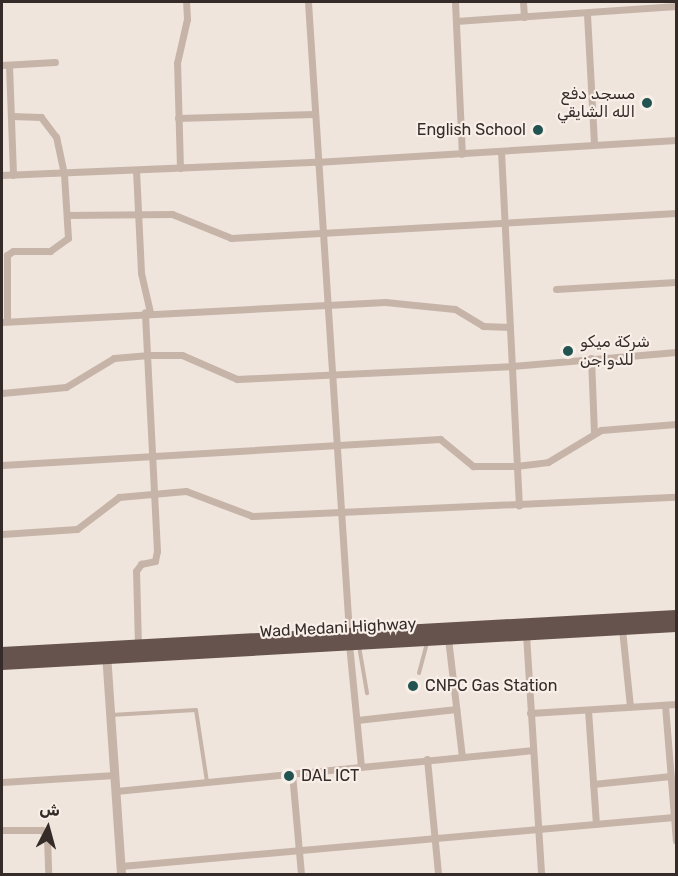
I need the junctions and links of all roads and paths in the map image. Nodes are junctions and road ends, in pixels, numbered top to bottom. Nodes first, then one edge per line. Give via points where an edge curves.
1 (186, 2) edge
2 (308, 2) edge
3 (455, 2) edge
4 (523, 2) edge
5 (676, 6) edge
6 (587, 14) junction
7 (524, 17) junction
8 (456, 21) junction
9 (55, 62) dead end
10 (5, 65) edge
11 (314, 114) junction
12 (11, 116) junction
13 (178, 118) junction
14 (676, 140) edge
15 (594, 145) junction
16 (501, 151) junction
17 (462, 154) junction
18 (316, 162) junction
19 (180, 168) junction
20 (136, 171) junction
21 (64, 174) junction
22 (13, 175) junction
23 (2, 176) edge
24 (676, 213) edge
25 (138, 214) junction
26 (67, 215) junction
27 (505, 224) junction
28 (320, 236) junction
29 (676, 282) edge
30 (556, 289) dead end
31 (325, 304) junction
32 (147, 312) junction
33 (4, 322) edge
34 (510, 327) junction
35 (676, 352) edge
36 (146, 355) junction
37 (591, 358) junction
38 (512, 366) junction
39 (330, 375) junction
40 (2, 393) edge
41 (676, 424) edge
42 (594, 433) junction
43 (336, 442) junction
44 (153, 454) junction
45 (2, 465) edge
46 (516, 466) junction
47 (156, 494) junction
48 (676, 496) edge
49 (519, 506) junction
50 (340, 514) junction
51 (2, 534) edge
52 (676, 616) edge
53 (676, 626) edge
54 (622, 629) junction
55 (526, 634) junction
56 (448, 638) junction
57 (428, 639) junction
58 (352, 640) junction
59 (138, 646) junction
60 (2, 653) edge
61 (106, 653) junction
62 (2, 664) edge
63 (419, 673) dead end
64 (367, 693) dead end
65 (676, 704) edge
66 (666, 705) junction
67 (630, 707) junction
68 (456, 709) junction
69 (588, 710) junction
70 (530, 713) junction
71 (111, 715) junction
72 (357, 720) junction
73 (531, 750) junction
74 (462, 756) junction
75 (427, 759) junction
76 (362, 766) junction
77 (292, 773) junction
78 (673, 773) edge
79 (115, 775) junction
80 (2, 782) edge
81 (207, 782) junction
82 (593, 784) junction
83 (116, 791) junction
84 (674, 817) junction
85 (596, 824) junction
86 (2, 830) edge
87 (537, 830) junction
88 (434, 837) junction
89 (676, 841) edge
90 (298, 850) junction
91 (121, 870) edge
92 (48, 874) edge
93 (301, 874) edge
94 (438, 874) edge
95 (541, 874) edge

1 - 13 street via 187,19 177,63
2 - 11 street
3 - 8 street
4 - 7 street
5 - 6 street
6 - 7 street
6 - 15 street
7 - 8 street
8 - 17 street
9 - 10 street
10 - 12 street
11 - 13 street
11 - 18 street
12 - 21 street via 41,117 56,137
12 - 22 street
13 - 19 street
14 - 15 street
15 - 16 street
16 - 17 street
16 - 27 street
17 - 18 street
18 - 19 street
18 - 28 street
19 - 20 street
20 - 21 street
20 - 25 street
21 - 22 street
21 - 26 street
22 - 23 street
24 - 27 street
25 - 26 street
25 - 28 street via 172,214 231,238
25 - 32 street
26 - 33 street via 68,238 50,251 13,251 7,255
27 - 28 street
27 - 34 street
28 - 31 street
29 - 30 street
31 - 32 street
31 - 34 street via 385,302 455,309 483,326
31 - 39 street
32 - 33 street
32 - 36 street
34 - 38 street
35 - 37 street
36 - 39 street via 182,355 237,379
36 - 40 street via 114,358 66,387
36 - 44 street
37 - 38 street
37 - 42 street
38 - 39 street
38 - 46 street
39 - 43 street
41 - 42 street
42 - 46 street via 548,462
43 - 44 street
43 - 46 street via 440,439 473,466
43 - 50 street
44 - 45 street
44 - 47 street
46 - 49 street
47 - 50 street via 192,492 243,516
47 - 51 street via 112,500 77,529
47 - 59 street via 158,551 155,561 141,564 136,571
48 - 49 street
49 - 50 street
50 - 58 street
52 - 58 highway, Wad Medani Highway
53 - 54 highway, Wad Medani Highway
54 - 55 highway, Wad Medani Highway
54 - 67 street
55 - 56 highway, Wad Medani Highway
55 - 70 street
56 - 57 highway, Wad Medani Highway
56 - 68 street
57 - 58 highway, Wad Medani Highway
57 - 63 lane
58 - 59 highway, Wad Medani Highway
58 - 61 highway, Wad Medani Highway
58 - 64 lane
58 - 72 street
59 - 61 highway, Wad Medani Highway
60 - 61 highway, Wad Medani Highway
61 - 62 highway, Wad Medani Highway
61 - 71 street
65 - 66 street
66 - 67 street
66 - 78 street
67 - 69 street
68 - 72 street
68 - 74 street
69 - 70 street
69 - 82 street
70 - 73 street
71 - 79 street
71 - 81 lane via 196,710
72 - 76 street
73 - 74 street
73 - 87 street
74 - 75 street
75 - 76 street
75 - 88 street
76 - 77 street
77 - 81 street
77 - 90 street
78 - 82 street
78 - 84 street
79 - 80 street
79 - 83 street
81 - 83 street
82 - 85 street
83 - 91 street
84 - 85 street
84 - 89 street
85 - 87 street
86 - 92 street via 42,830 47,837
87 - 88 street
87 - 95 street
88 - 90 street
88 - 94 street
90 - 91 street
90 - 93 street

